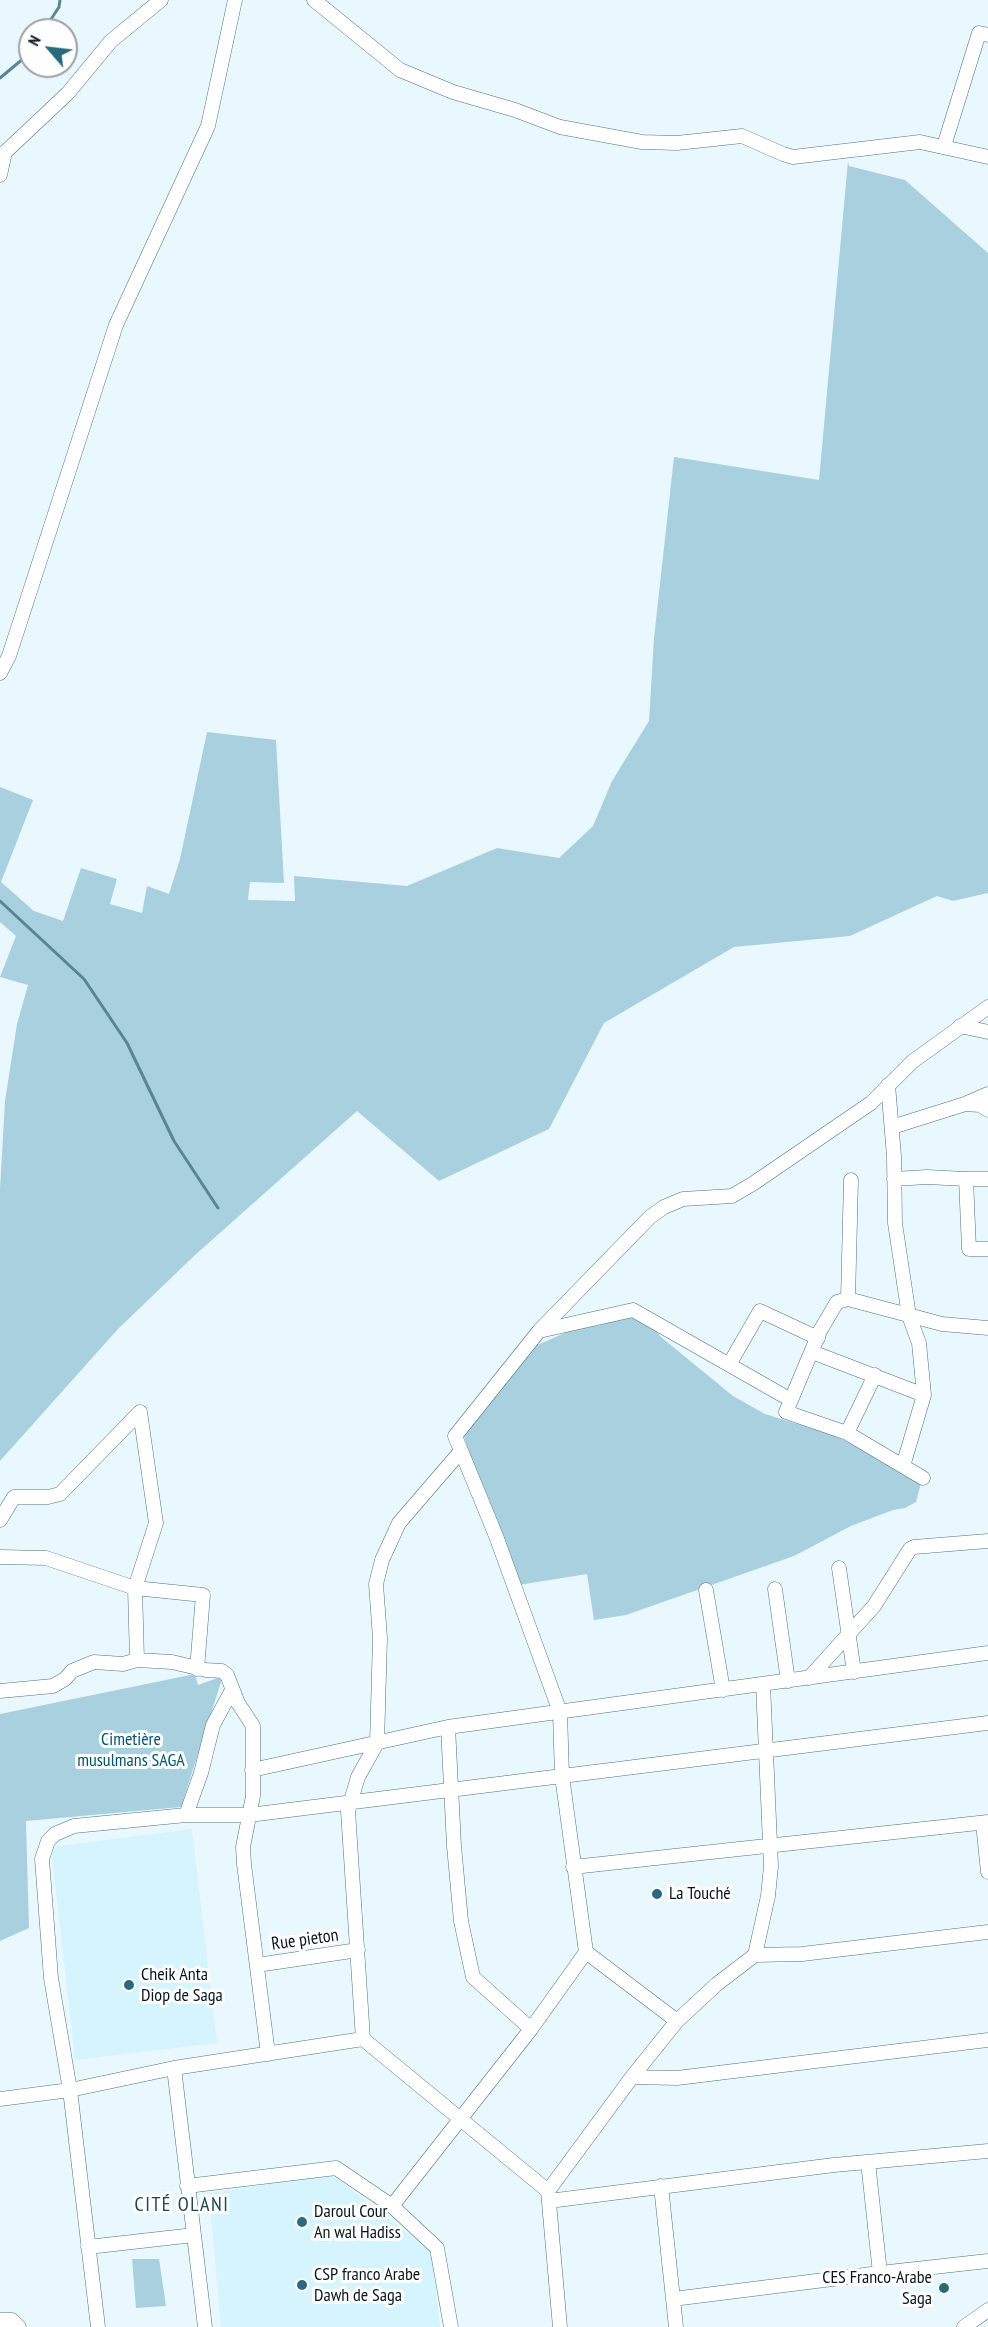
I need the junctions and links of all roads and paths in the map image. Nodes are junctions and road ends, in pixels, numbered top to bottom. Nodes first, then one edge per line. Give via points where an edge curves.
1 (160, 0) edge
2 (235, 0) edge
3 (314, 0) edge
4 (988, 35) edge
5 (944, 146) junction
6 (3, 154) edge
7 (988, 158) edge
8 (0, 174) edge
9 (0, 673) edge
10 (988, 1007) edge
11 (960, 1026) junction
12 (988, 1032) edge
13 (888, 1085) junction
14 (988, 1094) edge
15 (965, 1104) junction
16 (988, 1110) edge
17 (892, 1127) junction
18 (894, 1179) junction
19 (966, 1179) junction
20 (988, 1179) edge
21 (851, 1180) dead end
22 (988, 1249) edge
23 (848, 1299) junction
24 (909, 1316) junction
25 (988, 1328) edge
26 (539, 1331) junction
27 (818, 1338) junction
28 (812, 1352) junction
29 (730, 1363) junction
30 (875, 1375) junction
31 (924, 1395) junction
32 (791, 1400) junction
33 (847, 1433) junction
34 (461, 1451) junction
35 (903, 1466) junction
36 (923, 1478) dead end
37 (0, 1520) edge
38 (988, 1541) edge
39 (0, 1557) edge
40 (839, 1568) dead end
41 (135, 1588) junction
42 (775, 1589) dead end
43 (706, 1590) dead end
44 (849, 1634) junction
45 (988, 1653) edge
46 (137, 1660) junction
47 (197, 1669) junction
48 (854, 1672) junction
49 (809, 1678) junction
50 (788, 1681) junction
51 (763, 1684) junction
52 (232, 1690) junction
53 (723, 1690) junction
54 (0, 1691) edge
55 (560, 1712) junction
56 (988, 1723) edge
57 (448, 1727) junction
58 (377, 1743) junction
59 (767, 1751) junction
60 (252, 1770) junction
61 (562, 1776) junction
62 (451, 1790) junction
63 (349, 1803) junction
64 (186, 1815) junction
65 (249, 1815) junction
66 (985, 1822) edge
67 (772, 1845) junction
68 (573, 1867) junction
69 (988, 1872) edge
70 (988, 1932) edge
71 (358, 1950) junction
72 (586, 1952) junction
73 (755, 1955) junction
74 (257, 1965) junction
75 (677, 2021) junction
76 (531, 2029) junction
77 (363, 2039) junction
78 (988, 2040) edge
79 (267, 2054) junction
80 (174, 2068) junction
81 (632, 2077) junction
82 (70, 2090) junction
83 (0, 2099) edge
84 (459, 2118) junction
85 (988, 2151) edge
86 (868, 2162) junction
87 (187, 2186) junction
88 (661, 2186) junction
89 (549, 2196) junction
90 (392, 2206) junction
91 (194, 2235) junction
92 (88, 2247) junction
93 (988, 2261) edge
94 (880, 2272) junction
95 (673, 2300) junction
96 (988, 2310) edge
97 (0, 2320) edge
98 (19, 2327) edge
99 (98, 2327) edge
100 (205, 2327) edge
101 (451, 2327) edge
102 (560, 2327) edge
103 (676, 2327) edge
104 (964, 2327) edge

1 - 6 street via 111,41 68,93
2 - 9 street via 208,126 116,325 9,656
3 - 5 street via 400,70 560,127 642,142 677,143 742,136 794,156 909,142
4 - 5 street via 979,33
5 - 7 street
6 - 8 street
10 - 11 street
11 - 12 street
11 - 13 street
13 - 17 street
13 - 26 street via 845,1122 732,1196 683,1199 650,1216
14 - 15 street
15 - 16 street
15 - 17 street
17 - 18 street
18 - 19 street
18 - 24 street via 895,1222
19 - 20 street
19 - 22 street via 969,1249
21 - 23 street
23 - 24 street
23 - 27 street via 837,1302
24 - 25 street
24 - 31 street via 919,1343
26 - 29 street via 633,1310
26 - 34 street via 455,1436
27 - 28 street
27 - 29 street via 760,1311
28 - 30 street
28 - 32 street
29 - 32 street
30 - 31 street
30 - 33 street
31 - 35 street
32 - 33 street via 786,1412
33 - 35 street
34 - 55 street
34 - 58 street via 399,1522 382,1560 376,1584 381,1670
35 - 36 street
37 - 41 street via 14,1497 60,1494 140,1412 156,1523
38 - 44 street via 914,1547 874,1606
39 - 41 street via 46,1558
40 - 44 street
41 - 46 street
41 - 47 street via 203,1595
42 - 50 street
43 - 53 street
44 - 48 street
44 - 49 street
45 - 48 street
46 - 47 street via 172,1662
46 - 54 street via 123,1664 94,1662 72,1671 53,1686
47 - 52 street via 222,1671
48 - 49 street
49 - 50 street
50 - 51 street
51 - 53 street
51 - 59 street
52 - 60 street via 253,1726
52 - 64 street via 213,1725
53 - 55 street
55 - 57 street
55 - 61 street
56 - 59 street
57 - 58 street
57 - 62 street
58 - 60 street
58 - 63 street
59 - 61 street
59 - 67 street
60 - 65 street
61 - 62 street
61 - 68 street
62 - 63 street
62 - 76 street via 462,1927 473,1977
63 - 65 street
63 - 71 street
64 - 65 street
64 - 82 street via 74,1826 55,1834 45,1846 42,1859 51,1978
65 - 74 street via 243,1847
66 - 67 street
66 - 69 street
67 - 68 street
67 - 73 street via 768,1896
68 - 72 street
70 - 73 street via 802,1954
71 - 74 street, Rue pieton
71 - 77 street
72 - 75 street
72 - 76 street
73 - 75 street
74 - 79 street
75 - 81 street
76 - 84 street
77 - 79 street
77 - 84 street
78 - 81 street via 677,2078
79 - 80 street
80 - 82 street
80 - 87 street
81 - 89 street
82 - 83 street
82 - 92 street
84 - 89 street
84 - 90 street
85 - 86 street
86 - 88 street
86 - 94 street
87 - 90 street via 336,2168
87 - 91 street
88 - 89 street
88 - 95 street
89 - 102 street
90 - 101 street via 437,2248
91 - 92 street
91 - 100 street
92 - 99 street
93 - 94 street
94 - 95 street
95 - 103 street
96 - 104 street
97 - 98 street via 12,2320

